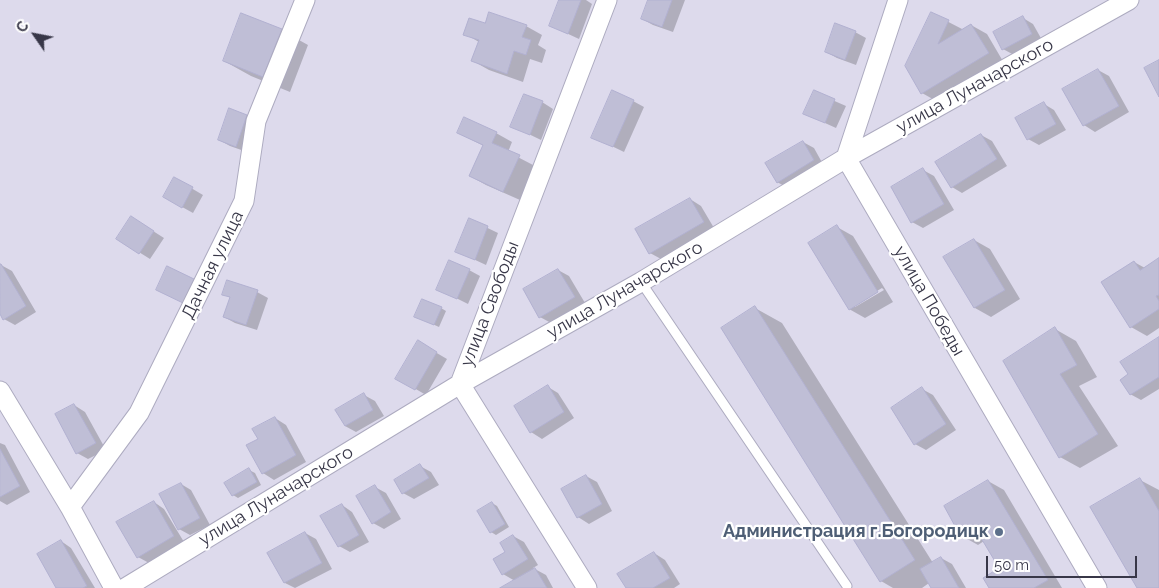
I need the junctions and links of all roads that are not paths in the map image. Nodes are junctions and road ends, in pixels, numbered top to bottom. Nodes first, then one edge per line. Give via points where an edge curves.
1 (305, 0) edge
2 (607, 0) edge
3 (898, 0) edge
4 (1129, 0) edge
5 (846, 158) junction
6 (641, 282) junction
7 (460, 384) junction
8 (0, 390) edge
9 (70, 507) junction
10 (847, 586) dead end
11 (114, 588) edge
12 (125, 588) edge
13 (587, 588) edge
14 (1097, 588) edge

1 - 9 street, Дачная улица via 256,121 244,201 139,413
2 - 7 street, улица Свободы
3 - 5 street
4 - 5 street, улица Луначарского
5 - 6 street, улица Луначарского
5 - 14 street, улица Победы
6 - 7 street, улица Луначарского
6 - 10 lane
7 - 12 street, улица Луначарского
7 - 13 street, улица Свободы
8 - 9 street
9 - 11 street

